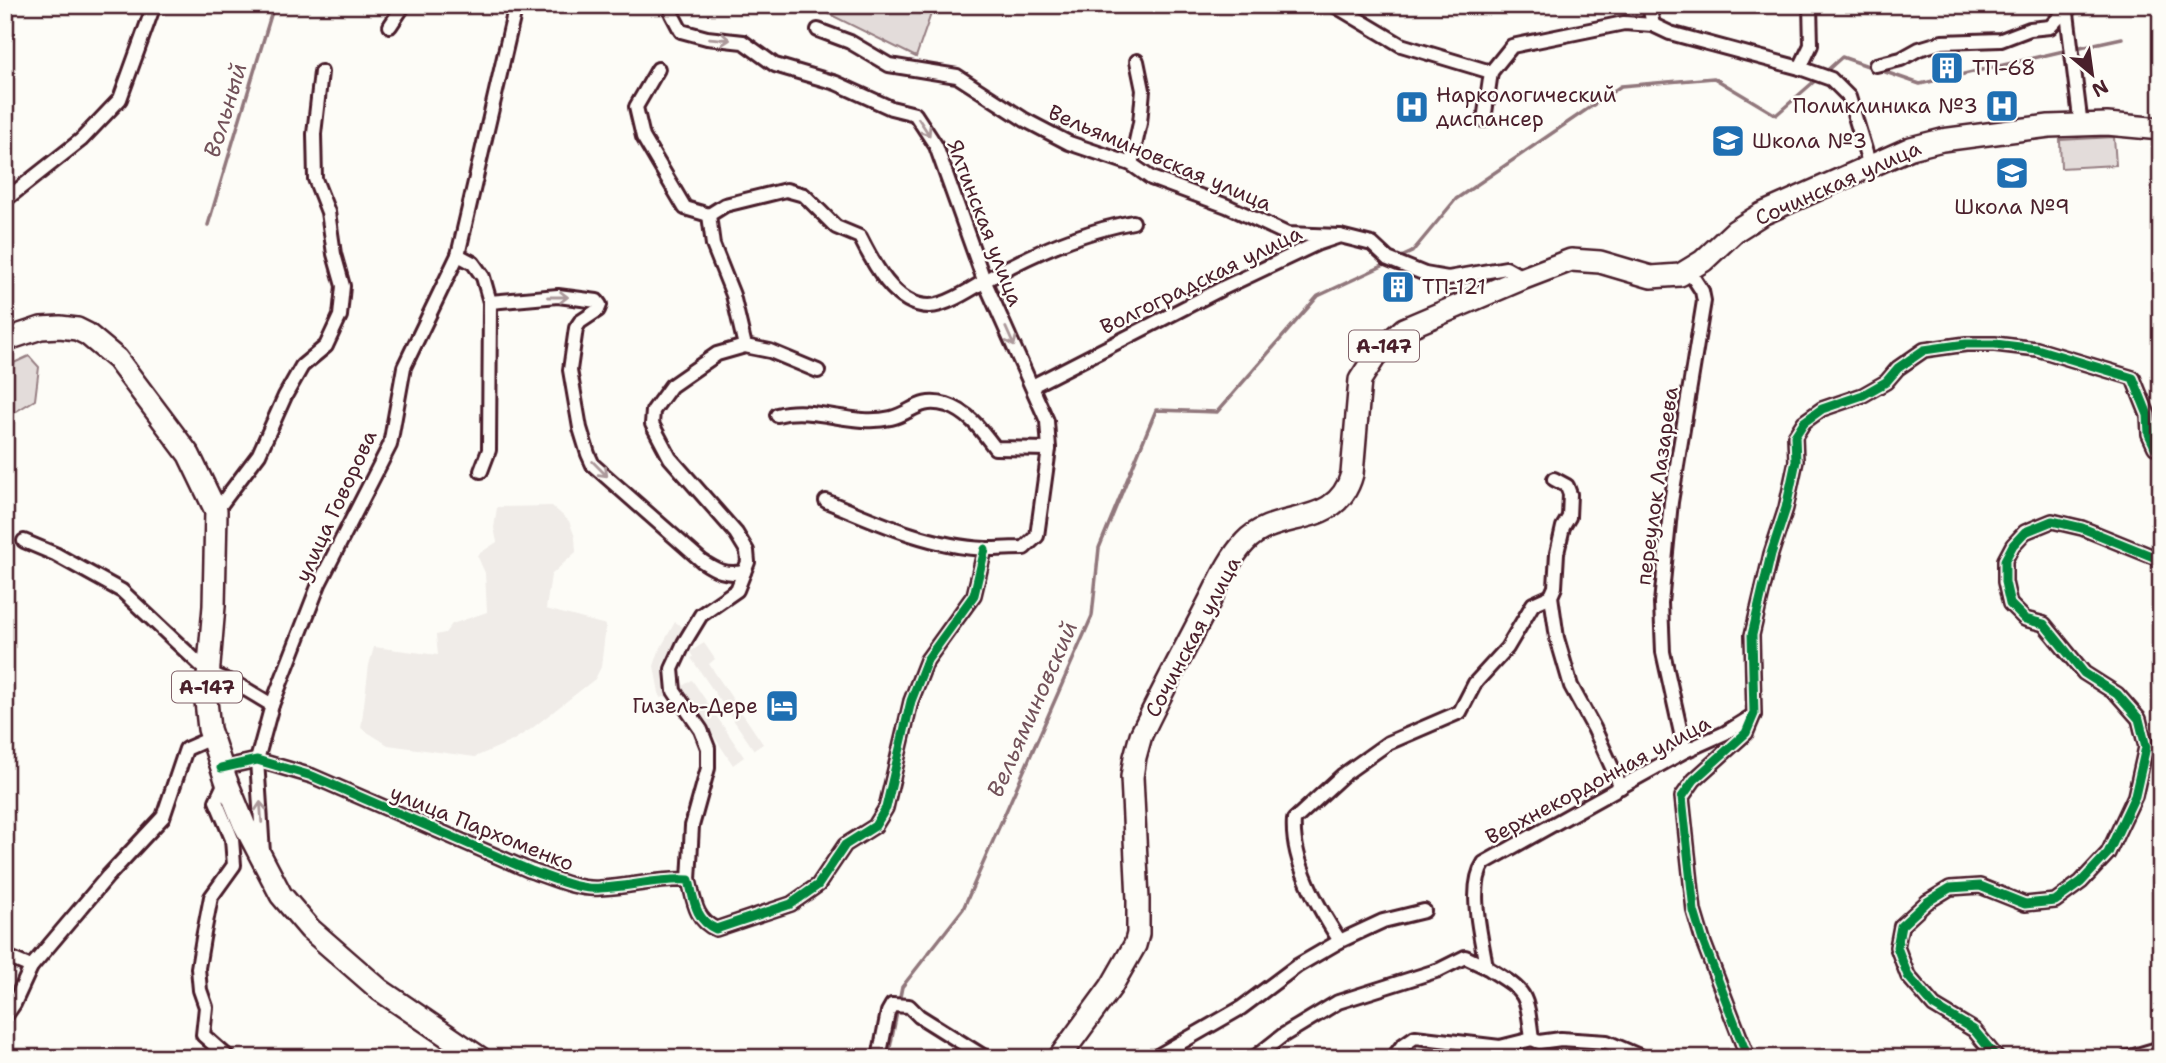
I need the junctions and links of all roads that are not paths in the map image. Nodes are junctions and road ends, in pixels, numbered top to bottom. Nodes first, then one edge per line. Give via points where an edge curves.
1 (154, 5) edge
2 (404, 5) edge
3 (516, 5) edge
4 (671, 5) edge
5 (1334, 5) edge
6 (1648, 5) edge
7 (1810, 5) edge
8 (2066, 7) edge
9 (1653, 25) junction
10 (390, 26) dead end
11 (818, 30) dead end
12 (1137, 61) dead end
13 (1876, 65) dead end
14 (1800, 68) junction
15 (658, 69) dead end
16 (321, 72) dead end
17 (1491, 72) junction
18 (1484, 120) dead end
19 (2081, 126) junction
20 (2161, 129) edge
21 (1130, 164) junction
22 (1870, 166) junction
23 (5, 200) edge
24 (709, 215) junction
25 (1133, 222) dead end
26 (1340, 236) junction
27 (458, 255) junction
28 (1689, 271) junction
29 (1524, 278) junction
30 (984, 280) junction
31 (491, 302) junction
32 (5, 340) edge
33 (746, 346) junction
34 (818, 371) dead end
35 (1032, 386) junction
36 (777, 415) dead end
37 (2155, 447) dead end
38 (1049, 449) junction
39 (481, 471) dead end
40 (1554, 479) dead end
41 (826, 501) dead end
42 (216, 511) junction
43 (24, 541) dead end
44 (985, 549) junction
45 (2161, 560) edge
46 (744, 572) junction
47 (1551, 596) junction
48 (208, 673) junction
49 (272, 705) junction
50 (1754, 715) junction
51 (211, 738) junction
52 (1685, 751) junction
53 (257, 760) junction
54 (223, 774) junction
55 (1621, 787) junction
56 (264, 864) junction
57 (689, 880) junction
58 (1424, 911) dead end
59 (1339, 941) junction
60 (5, 956) edge
61 (31, 967) junction
62 (1486, 967) junction
63 (5, 1017) edge
64 (1535, 1041) junction
65 (2161, 1048) edge
66 (229, 1058) edge
67 (480, 1058) edge
68 (878, 1058) edge
69 (986, 1058) edge
70 (1059, 1058) edge
71 (1154, 1058) edge
72 (1254, 1058) edge
73 (1393, 1058) edge
74 (1644, 1058) edge
75 (1748, 1058) edge
76 (1997, 1058) edge
77 (2127, 1058) edge

1 - 23 street via 120,99 81,140
2 - 10 street
3 - 27 street, улица Говорова
4 -> 30 street, Ялтинская улица via 681,31 743,42 775,65 915,114 936,146
5 - 17 street via 1401,45
6 - 9 street
7 - 14 street via 1811,46
8 - 13 street via 2050,27 2001,40 1942,42
8 - 19 street
9 - 14 street
9 - 17 street via 1624,23 1512,46
11 - 21 street, Вельяминовская улица via 889,65 957,76 1069,143
12 - 21 street via 1143,90
14 - 22 street via 1830,79 1849,97
15 - 24 street via 636,107 643,137 685,208
16 - 42 street via 314,179 328,212 343,286 340,316 326,346 302,366 259,454
17 - 18 street
19 - 20 highway, Сочинская улица
19 - 22 highway, Сочинская улица via 2049,125 1942,140
21 - 26 street, Вельяминовская улица via 1150,178 1287,234
22 - 28 highway, Сочинская улица via 1762,215 1735,231
24 - 30 street via 725,205 786,190 804,195 836,227 860,237 894,290 911,302 930,306 959,297
24 - 33 street via 713,245
25 - 30 street via 1064,241
26 - 29 street via 1372,244 1388,259 1425,274 1448,278 1506,268
26 - 35 street, Волгоградская улица via 1223,288
27 - 31 street via 473,263 483,276
27 - 49 street, улица Говорова via 404,367 390,445 319,584
28 - 29 highway, Сочинская улица / А-147 via 1651,277 1600,262 1571,260
28 - 52 street, переулок Лазарева via 1704,301 1671,502 1661,603 1663,652
29 - 70 highway, Сочинская улица / А-147 via 1404,329 1387,343 1360,380 1348,488 1325,510 1255,534 1228,567 1157,701 1135,757 1135,945 1111,987
30 -> 35 street, Ялтинская улица
31 - 39 street via 489,450
31 -> 46 street via 558,296 597,301 598,310 576,328 570,370 580,428 593,465 710,567 719,573
32 - 42 highway, А-147 via 32,330 60,327 77,329 103,346 189,455
33 - 34 street
33 - 46 street via 717,354 671,386 653,411 652,424 670,458 736,533 747,551
35 - 38 street, Ялтинская улица via 1047,421
36 - 38 street via 790,411 859,420 891,418 918,404 947,405 966,414 995,448
37 - 50 street via 2133,377 2037,349 1995,344 1924,350 1886,382 1822,409 1804,422 1795,436 1796,461 1786,508 1752,635
38 - 44 street, Ялтинская улица via 1037,536 1024,548
40 - 47 street via 1567,486 1570,494
41 - 44 street via 932,540
42 - 48 highway, А-147
43 - 48 street via 122,591
44 - 57 street via 974,595 927,660 911,701 886,808 874,826 845,845 818,885 791,904 716,929 701,917
45 - 76 street via 2082,528 2052,521 2025,532 2005,560 2010,604 2025,619 2043,624 2084,673 2117,694 2140,719 2146,747 2135,796 2108,853 2055,901 2025,904 1980,886 1950,888 1901,926 1897,947 1908,976 1934,1006 1974,1030
46 - 57 street via 737,590 702,615 672,669 674,691 708,748 708,768 692,826
47 - 55 street via 1571,687
47 - 59 street via 1533,604 1507,648 1475,682 1460,712 1388,743 1343,775 1294,820 1293,838 1306,876
48 - 49 street
48 - 51 highway, А-147
49 - 53 street, улица Говорова
50 - 52 street, Верхнекордонная улица
50 - 75 street via 1746,733 1682,797 1694,911
51 - 54 highway, А-147
51 - 61 street via 186,749 163,817
52 - 55 street, Верхнекордонная улица
53 - 54 street
56 -> 53 street, улица Говорова
53 - 57 street, улица Пархоменко via 312,776 567,884 598,889
54 - 56 highway, А-147
54 - 66 street via 216,801 232,839 234,865 211,897 198,968 206,1007 204,1035
55 - 62 street, Верхнекордонная улица via 1485,863 1478,872 1476,897
56 - 67 highway, А-147 via 281,895 334,951 380,990
58 - 59 street via 1383,921
59 - 71 street via 1241,1008
60 - 61 street
61 - 63 street
62 - 64 street via 1519,989 1528,1004
62 - 72 street via 1465,957 1338,1002
64 - 73 street via 1500,1047 1415,1037
64 - 74 street via 1607,1042
65 - 77 street
68 - 69 street via 892,1005 906,1006

